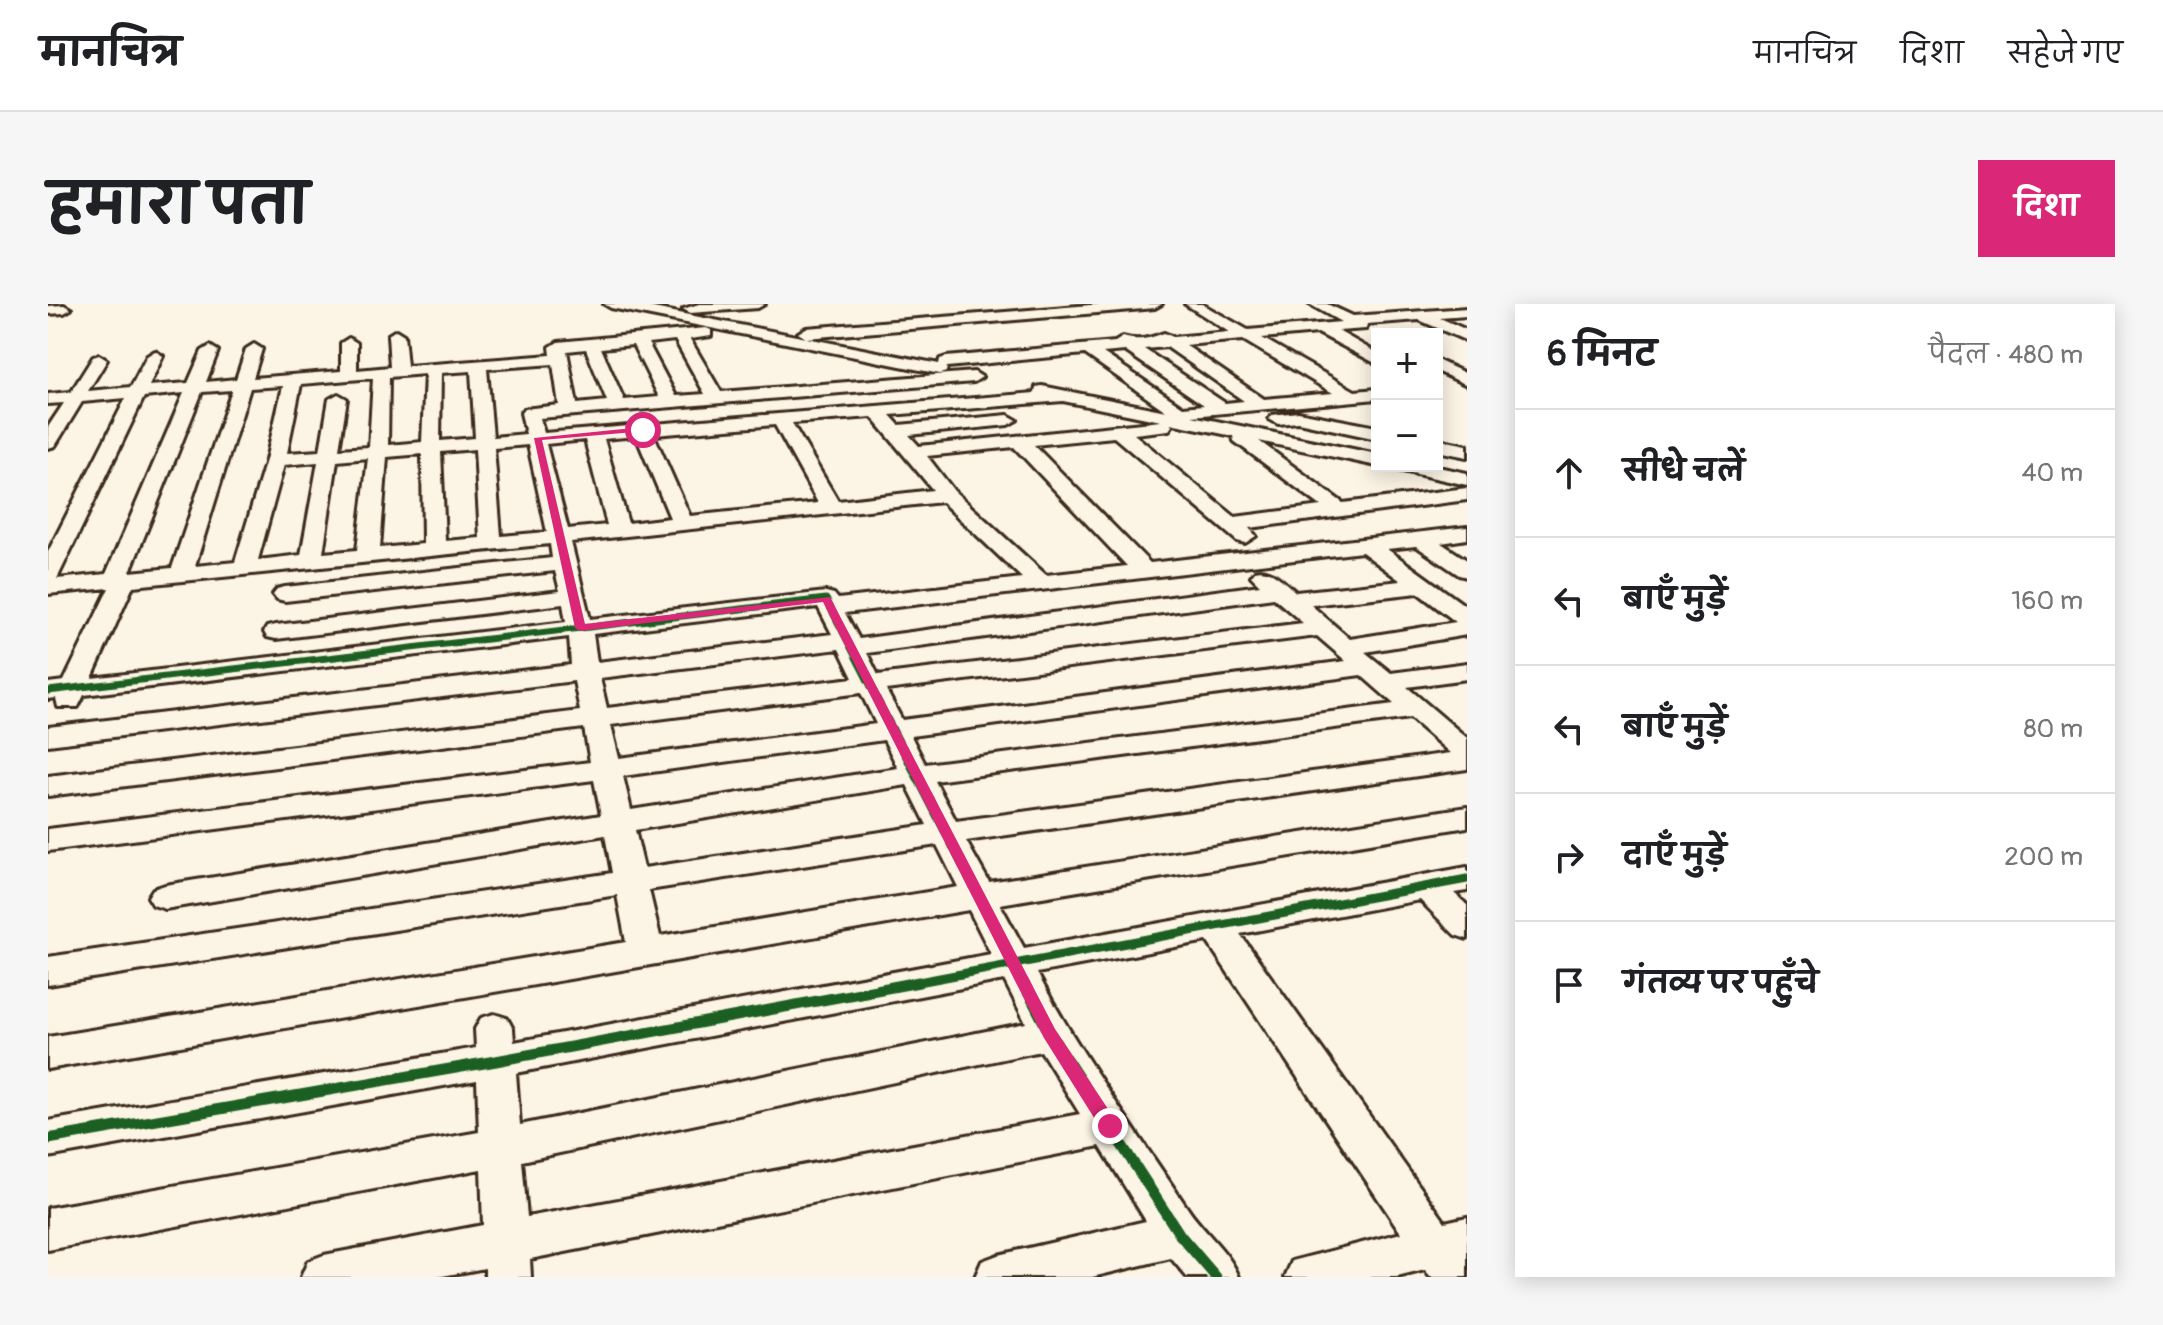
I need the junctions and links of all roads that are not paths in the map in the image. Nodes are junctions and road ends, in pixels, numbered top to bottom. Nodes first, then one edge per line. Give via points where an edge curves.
1 (611, 304) edge
2 (758, 304) edge
3 (981, 304) edge
4 (1192, 304) edge
5 (1316, 304) edge
6 (1354, 304) edge
7 (1397, 304) edge
8 (1438, 304) edge
9 (636, 307) edge
10 (1115, 307) junction
11 (1155, 307) edge
12 (930, 308) junction
13 (1075, 310) junction
14 (1464, 314) edge
15 (1420, 315) junction
16 (680, 317) edge
17 (1259, 318) dead end
18 (1383, 318) junction
19 (949, 320) junction
20 (1354, 323) junction
21 (717, 325) junction
22 (1187, 325) dead end
23 (782, 328) junction
24 (1405, 328) edge
25 (1322, 329) junction
26 (744, 330) junction
27 (1287, 332) junction
28 (1371, 332) edge
29 (396, 335) dead end
30 (1247, 336) junction
31 (1467, 336) edge
32 (638, 339) junction
33 (1212, 339) junction
34 (591, 342) junction
35 (349, 343) dead end
36 (1171, 343) junction
37 (1131, 346) junction
38 (828, 347) junction
39 (254, 349) dead end
40 (1089, 350) junction
41 (210, 351) dead end
42 (1047, 354) junction
43 (155, 356) dead end
44 (1371, 356) edge
45 (992, 358) junction
46 (558, 359) junction
47 (99, 360) dead end
48 (920, 365) junction
49 (479, 366) junction
50 (1443, 369) edge
51 (433, 370) junction
52 (390, 373) junction
53 (349, 376) junction
54 (812, 376) junction
55 (293, 380) junction
56 (988, 380) junction
57 (1467, 383) edge
58 (244, 384) junction
59 (868, 385) junction
60 (195, 388) junction
61 (1443, 388) edge
62 (137, 392) junction
63 (1371, 394) edge
64 (76, 396) junction
65 (1351, 396) junction
66 (716, 398) junction
67 (48, 399) edge
68 (338, 399) dead end
69 (670, 401) junction
70 (1065, 403) junction
71 (1261, 405) junction
72 (618, 406) junction
73 (1221, 408) junction
74 (569, 410) junction
75 (885, 410) junction
76 (780, 418) junction
77 (1034, 418) dead end
78 (1193, 420) junction
79 (643, 430) junction
80 (895, 431) junction
81 (1119, 431) junction
82 (1233, 431) junction
83 (1371, 432) edge
84 (1467, 432) edge
85 (593, 434) junction
86 (1443, 434) edge
87 (538, 438) junction
88 (1019, 441) junction
89 (48, 442) edge
90 (483, 443) junction
91 (1443, 446) edge
92 (431, 447) junction
93 (378, 451) junction
94 (1467, 451) edge
95 (914, 452) junction
96 (328, 456) junction
97 (1371, 459) edge
98 (276, 460) junction
99 (1434, 472) edge
100 (1467, 479) edge
101 (1467, 494) edge
102 (947, 495) junction
103 (831, 507) junction
104 (1339, 510) junction
105 (683, 524) junction
106 (1231, 524) junction
107 (619, 531) junction
108 (1467, 533) edge
109 (558, 537) junction
110 (1419, 538) junction
111 (491, 544) junction
112 (1366, 544) junction
113 (434, 549) junction
114 (1269, 555) junction
115 (368, 556) junction
116 (1242, 558) junction
117 (302, 562) junction
118 (565, 563) junction
119 (244, 568) junction
120 (1144, 570) junction
121 (1467, 570) edge
122 (181, 574) junction
123 (48, 575) edge
124 (120, 580) junction
125 (1040, 582) junction
126 (1422, 586) junction
127 (48, 587) edge
128 (285, 594) junction
129 (1285, 595) junction
130 (573, 596) junction
131 (831, 607) junction
132 (1467, 619) edge
133 (580, 628) junction
134 (1323, 628) junction
135 (1467, 628) edge
136 (276, 632) junction
137 (849, 644) junction
138 (1346, 647) junction
139 (267, 667) junction
140 (585, 670) junction
141 (1467, 671) edge
142 (1377, 674) junction
143 (869, 682) junction
144 (62, 690) edge
145 (1418, 709) junction
146 (597, 718) junction
147 (892, 728) junction
148 (1463, 747) edge
149 (606, 769) junction
150 (916, 774) junction
151 (48, 786) edge
152 (1467, 817) edge
153 (619, 822) junction
154 (946, 833) junction
155 (48, 840) edge
156 (1467, 879) edge
157 (633, 882) junction
158 (1427, 886) junction
159 (978, 896) junction
160 (165, 897) dead end
161 (1467, 926) edge
162 (1216, 927) junction
163 (646, 952) junction
164 (1013, 965) junction
165 (48, 971) edge
166 (1050, 1034) junction
167 (495, 1045) junction
168 (48, 1053) edge
169 (1110, 1126) junction
170 (48, 1139) edge
171 (501, 1147) junction
172 (48, 1229) edge
173 (1180, 1235) junction
174 (1453, 1253) edge
175 (507, 1259) edge
176 (324, 1277) edge
177 (998, 1277) edge
178 (1216, 1277) edge
179 (1308, 1277) edge

1 - 9 street
2 - 16 street
3 - 12 street
4 - 30 street
5 - 20 street
6 - 18 street
7 - 15 street
8 - 14 street
9 - 16 street
10 - 11 street
10 - 13 street
10 - 36 street
12 - 19 street
12 - 23 street
13 - 19 street
13 - 37 street
14 - 15 street
15 - 18 street
15 - 31 street
16 - 21 street
16 - 26 street
16 - 32 street
16 - 66 street
17 - 27 street
18 - 20 street
18 - 24 street
19 - 23 street
19 - 45 street
20 - 25 street
20 - 28 street
21 - 23 street
21 - 26 street
22 - 33 street
23 - 26 street
23 - 38 street
23 - 54 street
25 - 27 street
25 - 44 street
27 - 30 street
29 - 52 street
30 - 33 street
30 - 65 street
32 - 34 street
32 - 69 street
33 - 36 street
34 - 46 street via 558,347
34 - 72 street
35 - 53 street
36 - 37 street
36 - 71 street
37 - 40 street
37 - 73 street
38 - 48 street
38 - 59 street
39 - 58 street
40 - 42 street
40 - 78 street
41 - 60 street
42 - 45 street
42 - 70 street via 1087,387
43 - 62 street
45 - 48 street
46 - 49 street
46 - 74 street
47 - 64 street
48 - 56 street
49 - 51 street
49 - 90 street
50 - 57 street
51 - 52 street
51 - 92 street
52 - 53 street
52 - 93 street
53 - 55 street
54 - 59 street
54 - 66 street
55 - 58 street
55 - 98 street
56 - 59 street
56 - 70 street
57 - 61 street
58 - 60 street
58 - 122 street
59 - 75 street
60 - 62 street
60 - 124 street
62 - 64 street
62 - 123 street
63 - 65 street
64 - 67 street
64 - 89 street
65 - 71 street
66 - 69 street
68 - 96 street
69 - 72 street
70 - 75 street
70 - 78 street
71 - 73 street
72 - 74 street
73 - 78 street
74 - 87 street via 530,413
75 - 76 street
75 - 80 street
76 - 79 street
76 - 103 street
77 - 80 street
78 - 81 street
78 - 82 street
78 - 83 street via 1298,417
79 - 85 street
79 - 105 street
80 - 95 street
81 - 88 street
81 - 106 street
82 - 97 street
82 - 104 street
84 - 86 street
85 - 87 street
85 - 107 street
87 - 90 street
87 - 109 street
88 - 95 street
88 - 120 street
90 - 92 street
90 - 111 street
91 - 94 street
92 - 93 street
92 - 113 street
93 - 96 street
93 - 115 street
95 - 102 street
96 - 98 street
96 - 117 street
98 - 119 street
99 - 100 street
101 - 104 street
102 - 103 street
102 - 125 street
103 - 105 street
104 - 106 street
105 - 107 street
106 - 114 street
107 - 109 street
108 - 110 street
109 - 111 street
109 - 118 street
110 - 112 street
110 - 121 street
111 - 113 street
112 - 114 street
112 - 126 street
113 - 115 street
114 - 116 street
115 - 117 street
116 - 120 street
116 - 129 street
117 - 119 street
117 - 128 street
118 - 128 street
118 - 130 street
119 - 122 street
120 - 125 street
122 - 124 street
124 - 127 street
124 - 144 street
125 - 131 street
126 - 129 street
126 - 132 street
128 - 136 street
129 - 134 street
129 - 137 street
130 - 133 street
130 - 136 street
131 - 133 street via 826,599
131 - 137 street
133 - 139 street
133 - 140 street
134 - 138 street
134 - 143 street
135 - 138 street
136 - 139 street
137 - 140 street
137 - 143 street
138 - 142 street
139 - 144 street
140 - 144 street via 48,736
140 - 146 street
141 - 142 street
142 - 145 street
142 - 147 street
143 - 146 street
143 - 147 street
145 - 148 street
145 - 150 street
146 - 149 street
146 - 151 street
147 - 149 street
147 - 150 street
148 - 154 street
149 - 153 street
149 - 155 street
150 - 153 street
150 - 154 street
152 - 159 street
153 - 157 street
153 - 160 street
154 - 157 street
154 - 159 street
156 - 158 street
157 - 163 street
157 - 165 street
158 - 161 street
158 - 162 street
159 - 163 street
159 - 164 street
162 - 164 street
162 - 174 street
163 - 168 street
164 - 166 street
164 - 167 street
166 - 169 street
166 - 171 street
167 - 170 street
167 - 171 street
169 - 173 street
169 - 175 street
171 - 172 street
171 - 175 street
173 - 177 street
173 - 178 street
174 - 179 street
175 - 176 street

